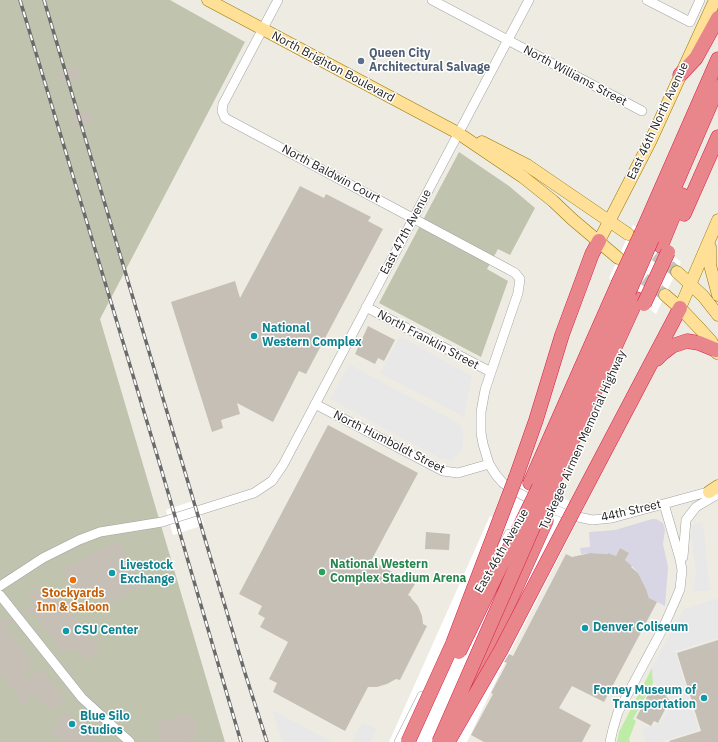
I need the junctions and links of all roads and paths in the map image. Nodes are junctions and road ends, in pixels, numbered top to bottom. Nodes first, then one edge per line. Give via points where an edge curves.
1 (208, 0) edge
2 (278, 0) edge
3 (432, 0) edge
4 (529, 0) edge
5 (648, 0) edge
6 (700, 0) edge
7 (715, 0) edge
8 (718, 18) edge
9 (262, 29) junction
10 (508, 40) junction
11 (718, 59) edge
12 (680, 75) junction
13 (718, 87) edge
14 (718, 109) edge
15 (642, 111) dead end
16 (458, 133) junction
17 (718, 136) edge
18 (414, 218) junction
19 (718, 220) edge
20 (610, 221) junction
21 (628, 234) dead end
22 (711, 238) junction
23 (598, 241) junction
24 (656, 242) junction
25 (618, 258) dead end
26 (677, 272) tunnel mouth
27 (691, 284) junction
28 (718, 295) edge
29 (665, 296) tunnel mouth
30 (637, 298) junction
31 (366, 307) junction
32 (680, 308) junction
33 (718, 314) edge
34 (717, 352) edge
35 (648, 368) junction
36 (490, 372) junction
37 (315, 404) junction
38 (489, 464) junction
39 (544, 489) junction
40 (716, 490) edge
41 (532, 500) junction
42 (664, 504) junction
43 (682, 570) junction
44 (0, 586) edge
45 (0, 595) edge
46 (453, 643) junction
47 (130, 742) edge
48 (399, 742) edge
49 (408, 742) edge
50 (418, 742) edge
51 (439, 742) edge
52 (447, 742) edge
53 (610, 742) edge

1 - 9 main road, North Brighton Boulevard
2 - 9 street, North Baldwin Court
3 - 10 street, North Williams Street
4 - 10 street, East 47th Avenue
5 - 6 street via 690,22
7 - 12 main road, East 46th North Avenue
8 - 12 highway via 696,58
9 - 16 main road, North Brighton Boulevard
9 - 18 street, North Baldwin Court via 222,108 225,118
10 - 15 street, North Williams Street
10 - 16 street, East 47th Avenue
11 - 24 highway, Tuskegee Airmen Memorial Highway
12 - 20 main road, East 46th North Avenue
13 - 24 highway
14 - 24 highway
16 - 18 street, East 47th Avenue
16 - 20 main road, North Brighton Boulevard via 486,143 523,162
16 - 23 main road, North Brighton Boulevard via 524,177
17 - 24 highway, Tuskegee Airmen Memorial Highway
18 - 31 street, East 47th Avenue
18 - 36 street, North Baldwin Court via 511,270 518,277 518,293
19 - 22 main road
20 - 21 main road, North Brighton Boulevard
20 - 23 main road, East 46th North Avenue
22 - 27 main road
22 - 28 main road via 709,257
23 - 25 main road, North Brighton Boulevard
23 - 46 highway, bridge via 562,335 532,433
24 - 30 highway, Tuskegee Airmen Memorial Highway, bridge
24 - 30 highway, bridge
24 - 39 highway, Tuskegee Airmen Memorial Highway, bridge via 618,284
26 - 27 main road
27 - 32 main road
27 - 33 main road
29 - 32 main road
30 - 39 highway, Tuskegee Airmen Memorial Highway
30 - 39 highway
31 - 36 street, North Franklin Street
31 - 37 street, East 47th Avenue
32 - 34 main road via 707,336
32 - 35 highway
34 - 35 highway via 694,342 678,343
35 - 52 highway, bridge via 501,650
36 - 38 street via 481,423 483,444
37 - 38 street, North Humboldt Street via 443,471 458,473
37 - 44 street, East 47th Avenue via 283,465 272,480 254,493 162,522 100,532 43,558
38 - 41 street, 44th Street via 503,483
39 - 46 highway, Tuskegee Airmen Memorial Highway, bridge
39 - 50 highway, bridge via 461,647
39 - 51 highway, bridge
39 - 52 highway, Tuskegee Airmen Memorial Highway, bridge
40 - 42 street, 44th Street
40 - 43 street via 696,507 686,520
41 - 42 street, 44th Street via 565,514 592,520 612,518
41 - 48 street, East 46th Avenue via 521,511
42 - 43 street
43 - 53 street via 676,601 618,712
45 - 47 street via 82,698
46 - 49 highway, bridge

